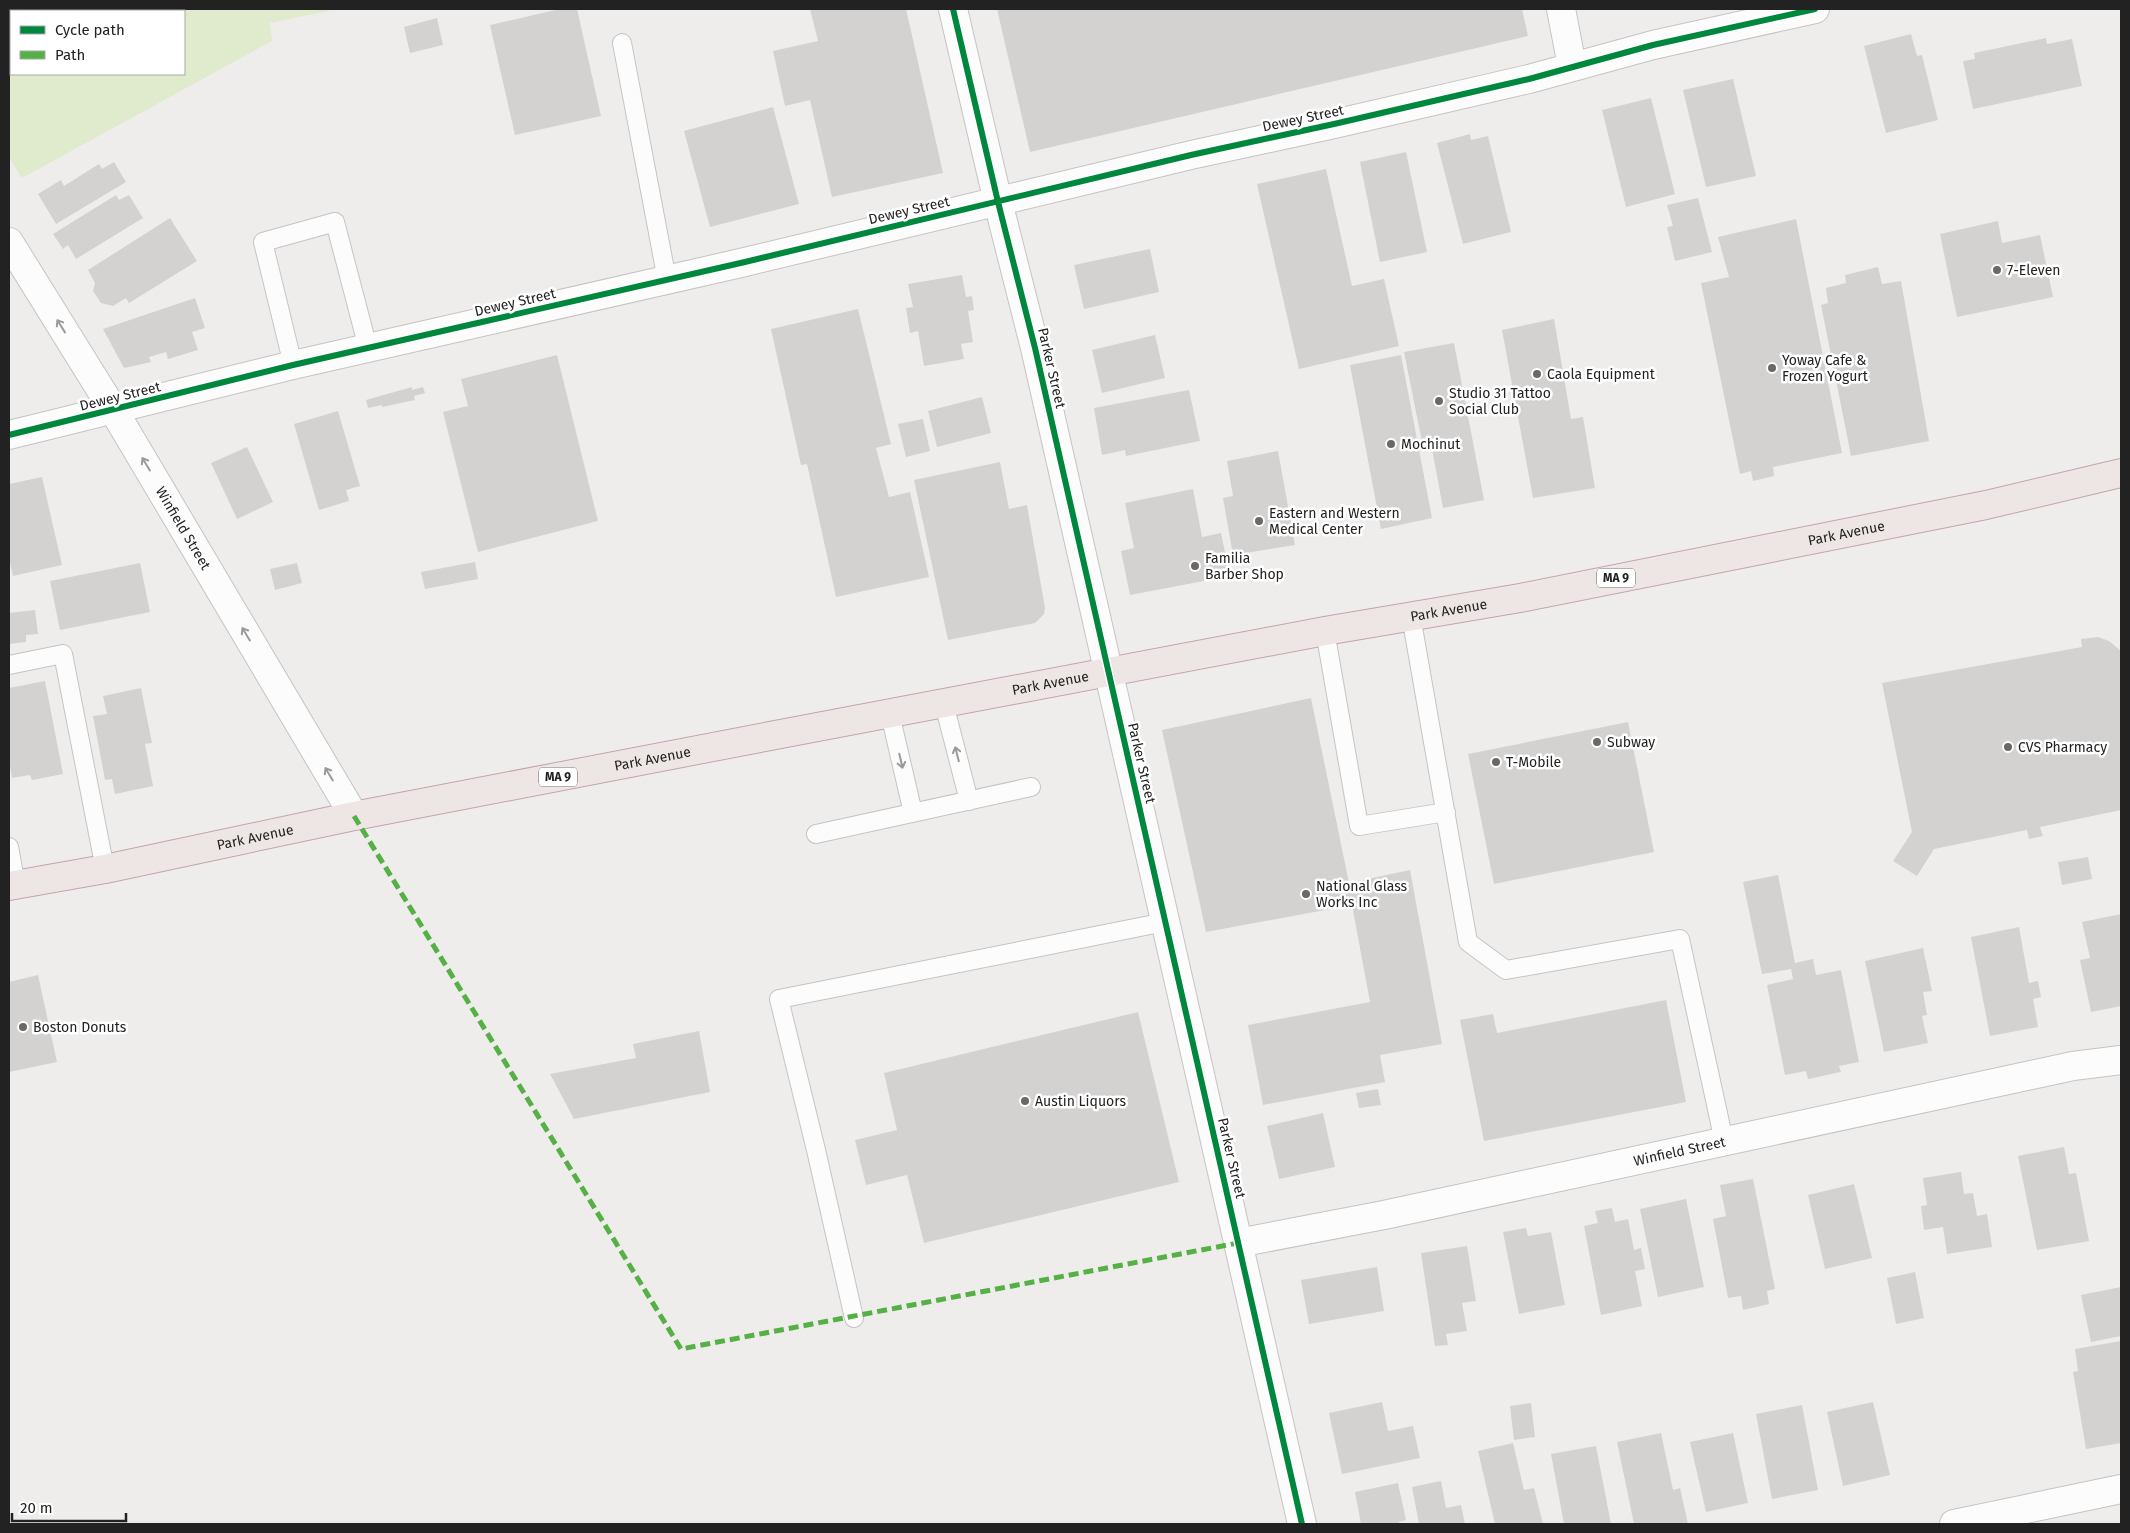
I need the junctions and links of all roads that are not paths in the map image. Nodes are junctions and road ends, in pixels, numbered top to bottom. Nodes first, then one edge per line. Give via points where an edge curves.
1 (953, 9) edge
2 (1561, 9) edge
3 (1815, 9) edge
4 (622, 43) dead end
5 (1572, 66) junction
6 (998, 202) junction
7 (9, 242) edge
8 (667, 280) junction
9 (368, 348) junction
10 (293, 365) junction
11 (114, 411) junction
12 (9, 436) edge
13 (2121, 473) edge
14 (1411, 616) junction
15 (1325, 631) junction
16 (9, 664) edge
17 (1108, 673) junction
18 (944, 704) junction
19 (890, 714) junction
20 (1031, 788) dead end
21 (969, 801) junction
22 (1446, 812) junction
23 (913, 813) junction
24 (354, 816) junction
25 (816, 834) dead end
26 (9, 847) edge
27 (105, 869) junction
28 (12, 885) edge
29 (1165, 922) junction
30 (2121, 1060) edge
31 (1724, 1141) junction
32 (1238, 1243) junction
33 (854, 1318) dead end
34 (2121, 1489) edge
35 (1302, 1524) edge
36 (1954, 1524) edge

1 - 6 street, Parker Street
2 - 5 street
3 - 5 street, Dewey Street
4 - 8 lane
5 - 6 street, Dewey Street via 1529,79
6 - 8 street, Dewey Street
6 - 17 street, Parker Street via 1035,348
11 -> 7 street, Winfield Street
8 - 9 street, Dewey Street
9 - 10 street, Dewey Street
9 - 10 lane via 335,222 263,242
10 - 11 street, Dewey Street
11 - 12 street, Dewey Street
24 -> 11 street, Winfield Street
13 - 14 highway, Park Avenue / MA 9 via 1986,505 1520,598
14 - 15 highway, Park Avenue / MA 9
14 - 22 lane
15 - 17 highway, Park Avenue / MA 9
15 - 22 lane via 1359,826
16 - 27 lane via 63,654
17 - 18 highway, Park Avenue / MA 9
17 - 29 street, Parker Street
18 - 19 highway, Park Avenue / MA 9
21 -> 18 lane
19 -> 23 lane
19 - 24 highway, Park Avenue / MA 9
20 - 21 lane
21 - 23 lane
22 - 31 lane via 1468,942 1506,970 1680,939
23 - 25 lane
24 - 27 highway, Park Avenue / MA 9
26 - 28 lane
27 - 28 highway, Park Avenue / MA 9
29 - 32 street, Parker Street
29 - 33 lane via 779,999
30 - 31 street, Winfield Street via 2073,1066
31 - 32 street, Winfield Street
32 - 35 street, Parker Street
34 - 36 street

